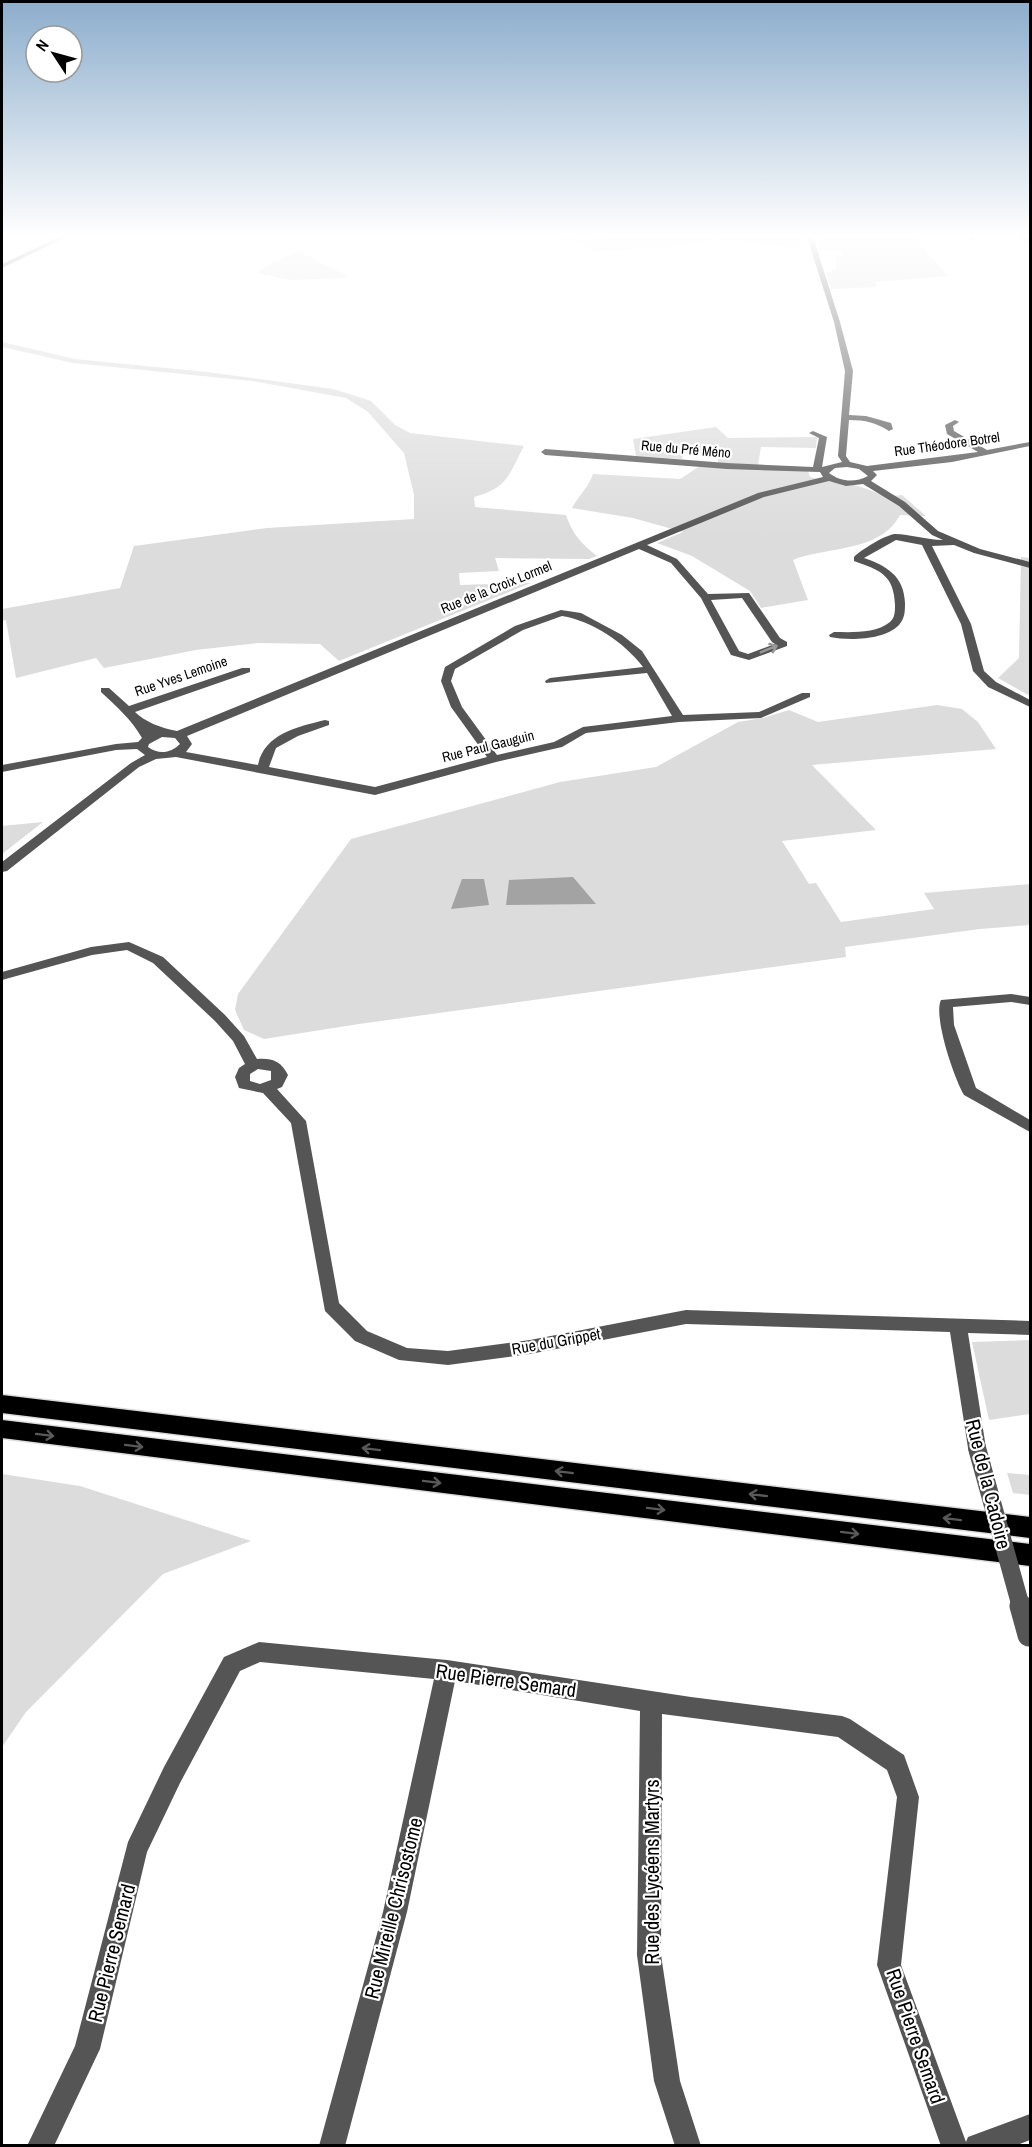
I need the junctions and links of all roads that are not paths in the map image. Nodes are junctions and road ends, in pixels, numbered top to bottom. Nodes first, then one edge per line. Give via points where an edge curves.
1 (838, 334) edge
2 (845, 417) junction
3 (955, 422) dead end
4 (889, 429) dead end
5 (813, 433) dead end
6 (1030, 444) edge
7 (544, 452) dead end
8 (986, 453) junction
9 (847, 464) junction
10 (867, 469) junction
11 (824, 472) junction
12 (864, 481) junction
13 (935, 533) junction
14 (954, 542) junction
15 (926, 543) junction
16 (638, 545) junction
17 (1030, 565) edge
18 (705, 597) junction
19 (834, 635) dead end
20 (650, 669) junction
21 (246, 670) dead end
22 (550, 681) dead end
23 (105, 690) dead end
24 (806, 695) dead end
25 (1030, 704) edge
26 (126, 711) junction
27 (678, 719) junction
28 (138, 721) junction
29 (325, 723) dead end
30 (172, 734) junction
31 (145, 742) junction
32 (175, 753) junction
33 (154, 755) junction
34 (494, 759) junction
35 (2, 769) edge
36 (263, 770) junction
37 (2, 868) edge
38 (2, 976) edge
39 (1030, 1001) edge
40 (254, 1065) junction
41 (267, 1088) junction
42 (1030, 1126) edge
43 (958, 1327) junction
44 (1030, 1328) edge
45 (2, 1404) edge
46 (8, 1430) edge
47 (1030, 1528) edge
48 (1030, 1555) edge
49 (1030, 1637) edge
50 (447, 1670) junction
51 (651, 1702) junction
52 (1030, 2127) edge
53 (40, 2145) edge
54 (332, 2145) edge
55 (688, 2145) edge
56 (954, 2145) edge
57 (977, 2145) edge

1 - 2 street via 849,371
2 - 4 street via 866,418 888,425
2 - 9 street via 842,456
3 - 8 street via 950,425 950,432
5 - 11 street via 823,437
6 - 8 street, Rue Théodore Botrel
7 - 11 street, Rue du Pré Méno
8 - 10 street, Rue Théodore Botrel
9 - 10 street
9 - 11 street, Rue de la Croix Lormel via 832,466
10 - 12 street via 873,475
11 - 12 street via 842,482
11 - 16 street, Rue de la Croix Lormel
12 - 13 street via 902,504
13 - 14 street
13 - 15 street
14 - 15 street
14 - 17 street
15 - 19 street via 895,537 857,559 880,566 893,576 901,591 900,616 891,627 875,633
15 - 25 street via 950,587 982,676
16 - 18 street via 674,561
16 - 30 street, Rue de la Croix Lormel
18 -> 18 street via 735,653 749,657 783,644 745,595
20 - 22 street
20 - 27 street
20 - 34 street via 618,637 581,616 561,613 519,628 450,667 446,681 457,707
21 - 26 street, Rue Yves Lemoine
23 - 26 street, Rue Yves Lemoine
24 - 27 street, Rue Paul Gauguin via 761,715
26 - 28 street, Rue Yves Lemoine
27 - 34 street, Rue Paul Gauguin via 583,730 558,745
28 - 30 street, Rue Yves Lemoine
28 - 31 street, Rue Yves Lemoine
29 - 36 street via 282,739 268,749
30 - 31 street, Rue de la Croix Lormel
30 - 32 street via 183,737 186,744
31 - 33 street via 144,752
31 - 35 street, Rue de la Croix Lormel
32 - 33 street, Rue Paul Gauguin
32 - 36 street, Rue Paul Gauguin
33 - 37 street via 135,765
34 - 36 street, Rue Paul Gauguin via 375,791
38 - 40 street via 91,951 129,946 158,960 220,1018 239,1039
39 - 42 street via 1011,998 946,1002 947,1025 969,1091
40 - 41 street via 243,1073 242,1080 254,1089
40 - 41 street via 269,1064 280,1071 277,1083
41 - 43 street, Rue du Grippet via 298,1121 331,1306 361,1336 405,1355 448,1358 530,1347 686,1317
43 - 44 street, Rue du Grippet
43 - 49 street, Rue de la Cadoire, bridge via 977,1449
47 -> 45 highway
46 -> 48 highway
50 - 51 street, Rue Pierre Semard
50 - 53 street, Rue Pierre Semard via 259,1652 232,1664 136,1850 87,2049
50 - 54 street, Rue Mireille Chrisostome via 395,1912
51 - 55 street, Rue des Lycéens Martyrs via 649,1955 667,2081
51 - 56 street, Rue Pierre Semard via 842,1727 896,1763 908,1797 889,1965
52 - 57 street

